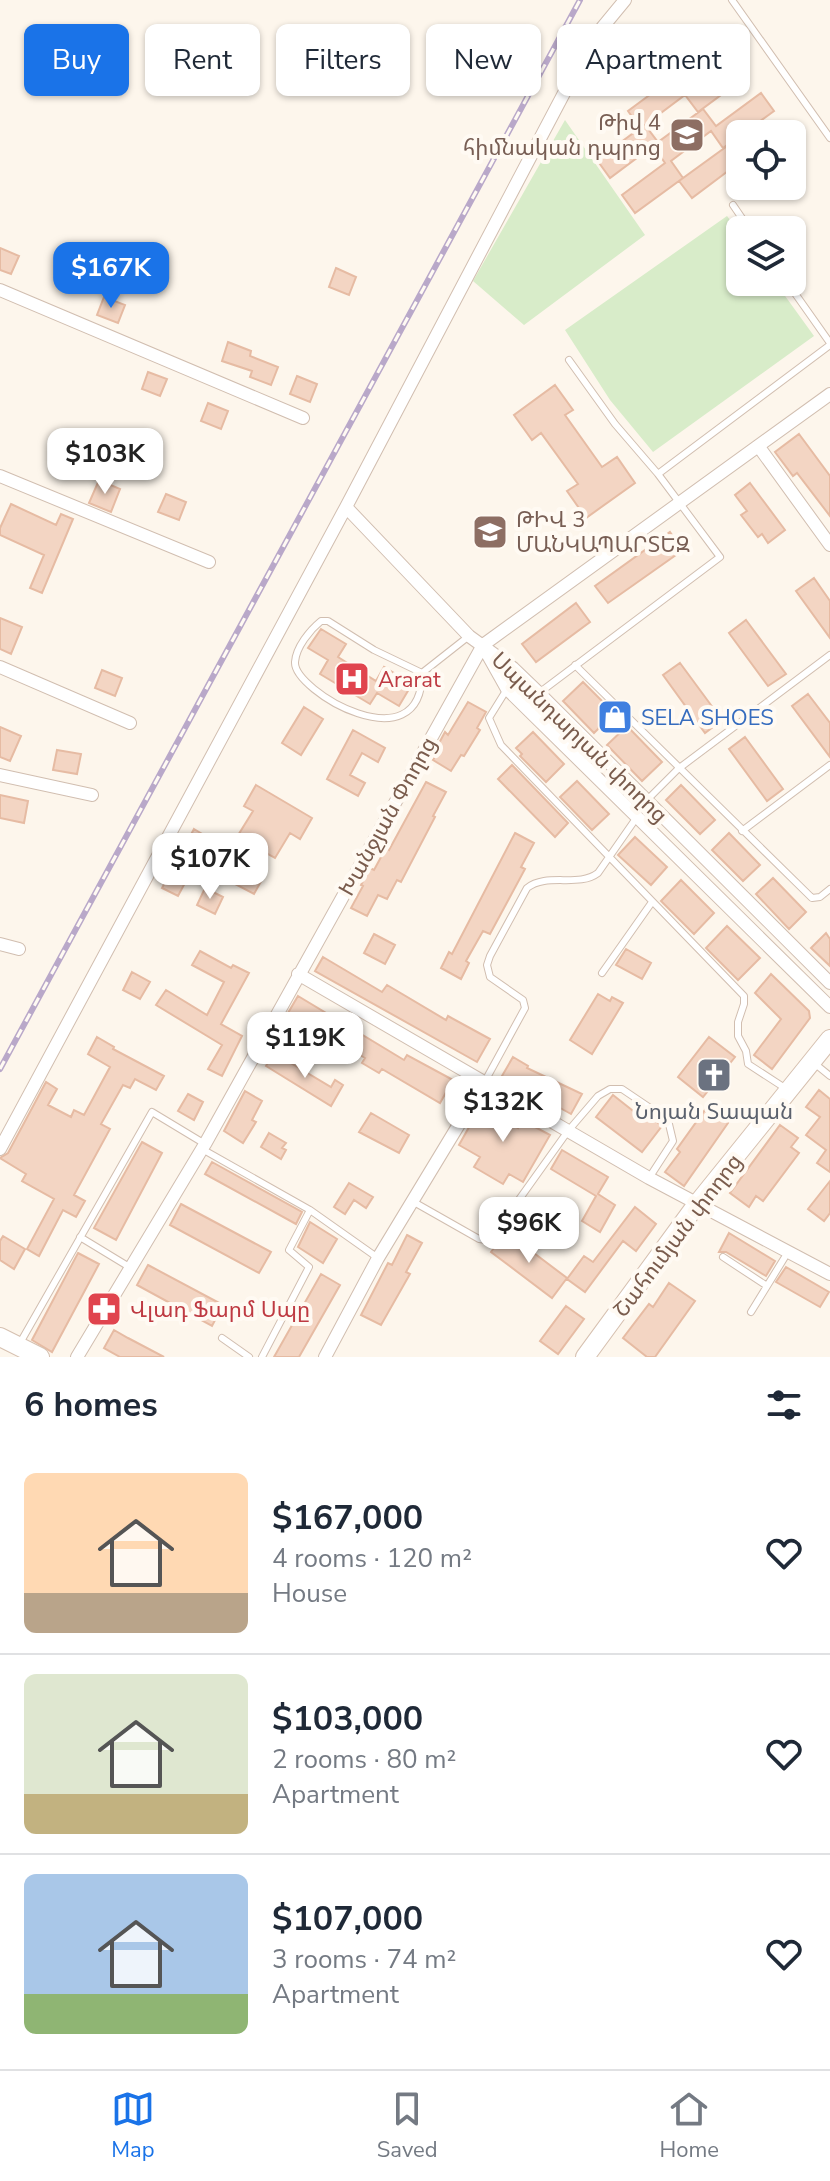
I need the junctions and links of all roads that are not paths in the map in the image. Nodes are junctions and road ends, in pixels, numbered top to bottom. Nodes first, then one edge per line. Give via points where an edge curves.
1 (625, 0) edge
2 (732, 0) edge
3 (830, 138) edge
4 (733, 205) dead end
5 (740, 216) edge
6 (0, 290) edge
7 (797, 296) edge
8 (830, 344) edge
9 (569, 360) dead end
10 (830, 394) edge
11 (303, 418) dead end
12 (759, 447) junction
13 (658, 474) junction
14 (0, 476) edge
15 (680, 505) junction
16 (346, 507) junction
17 (830, 545) edge
18 (209, 562) dead end
19 (469, 636) junction
20 (483, 645) junction
21 (830, 655) edge
22 (575, 665) junction
23 (0, 667) edge
24 (422, 673) junction
25 (507, 689) junction
26 (539, 693) junction
27 (130, 723) dead end
28 (830, 765) edge
29 (678, 769) junction
30 (0, 775) edge
31 (92, 795) dead end
32 (647, 800) junction
33 (637, 817) junction
34 (742, 831) junction
35 (609, 855) junction
36 (830, 889) edge
37 (652, 902) junction
38 (0, 944) edge
39 (19, 949) dead end
40 (602, 973) dead end
41 (298, 974) junction
42 (830, 983) edge
43 (830, 1007) edge
44 (830, 1039) edge
45 (811, 1061) junction
46 (830, 1076) edge
47 (484, 1083) junction
48 (788, 1090) junction
49 (568, 1131) junction
50 (204, 1147) junction
51 (0, 1149) edge
52 (649, 1178) junction
53 (412, 1201) junction
54 (697, 1204) junction
55 (310, 1210) junction
56 (80, 1237) junction
57 (788, 1252) junction
58 (723, 1257) dead end
59 (378, 1258) junction
60 (131, 1268) junction
61 (830, 1274) edge
62 (767, 1286) junction
63 (751, 1312) dead end
64 (222, 1338) dead end
65 (11, 1346) edge
66 (40, 1357) edge
67 (77, 1357) edge
68 (249, 1357) edge
69 (262, 1357) edge
70 (325, 1357) edge
71 (585, 1357) edge

1 - 16 street via 592,40
2 - 3 lane
4 - 5 lane
6 - 11 street
7 - 8 lane
8 - 13 lane
9 - 13 lane
10 - 12 street, Խանջյան Փողոց
12 - 15 street, Խանջյան Փողոց
12 - 17 street
13 - 15 lane
14 - 18 street
15 - 20 street, Խանջյան Փողոց
15 - 22 lane via 720,557
16 - 19 street
16 - 51 street
19 - 20 street
19 - 24 lane
20 - 25 street, Սպանդարյան փողոց
20 - 26 street, Սպանդարյան փողոց
20 - 41 street, Խանջյան Փողոց
21 - 29 lane
22 - 26 lane
22 - 29 lane
23 - 27 street
24 - 24 lane via 328,621 316,624 295,663 300,677 345,710 379,717 398,718 409,712 420,694
25 - 33 street, Սպանդարյան փողոց
25 - 35 lane via 489,718 501,745
26 - 32 street, Սպանդարյան փողոց
28 - 34 lane
29 - 32 lane
29 - 34 lane
30 - 31 street
32 - 42 street, Սպանդարյան փողոց
33 - 35 lane
33 - 43 street, Սպանդարյան փողոց
34 - 36 lane via 812,898
35 - 37 lane
35 - 47 lane via 591,878 545,881 527,888 487,965 490,977 523,1000 525,1008
37 - 40 lane
37 - 48 lane via 744,996 738,1036 748,1064
38 - 39 street
41 - 47 street
41 - 50 street, Խանջյան Փողոց
44 - 45 main road, Շահումյան փողոց
45 - 46 lane
45 - 48 main road, Շահումյան փողոց
47 - 49 street
47 - 53 street
48 - 54 main road, Շահումյան փողոց
49 - 52 street
49 - 52 lane via 598,1096 622,1089 670,1125 673,1141
49 - 53 lane via 487,1240
50 - 55 lane
50 - 56 lane via 152,1112
50 - 60 street, Խանջյան Փողոց
52 - 54 street
53 - 59 street
54 - 57 street
54 - 71 main road, Շահումյան փողոց
55 - 59 lane
55 - 69 lane via 289,1250 309,1267
56 - 60 lane
56 - 65 lane
57 - 61 street
57 - 62 lane
58 - 62 lane
59 - 70 street
60 - 67 street, Խանջյան Փողոց
62 - 63 lane
64 - 68 lane
65 - 66 main road

